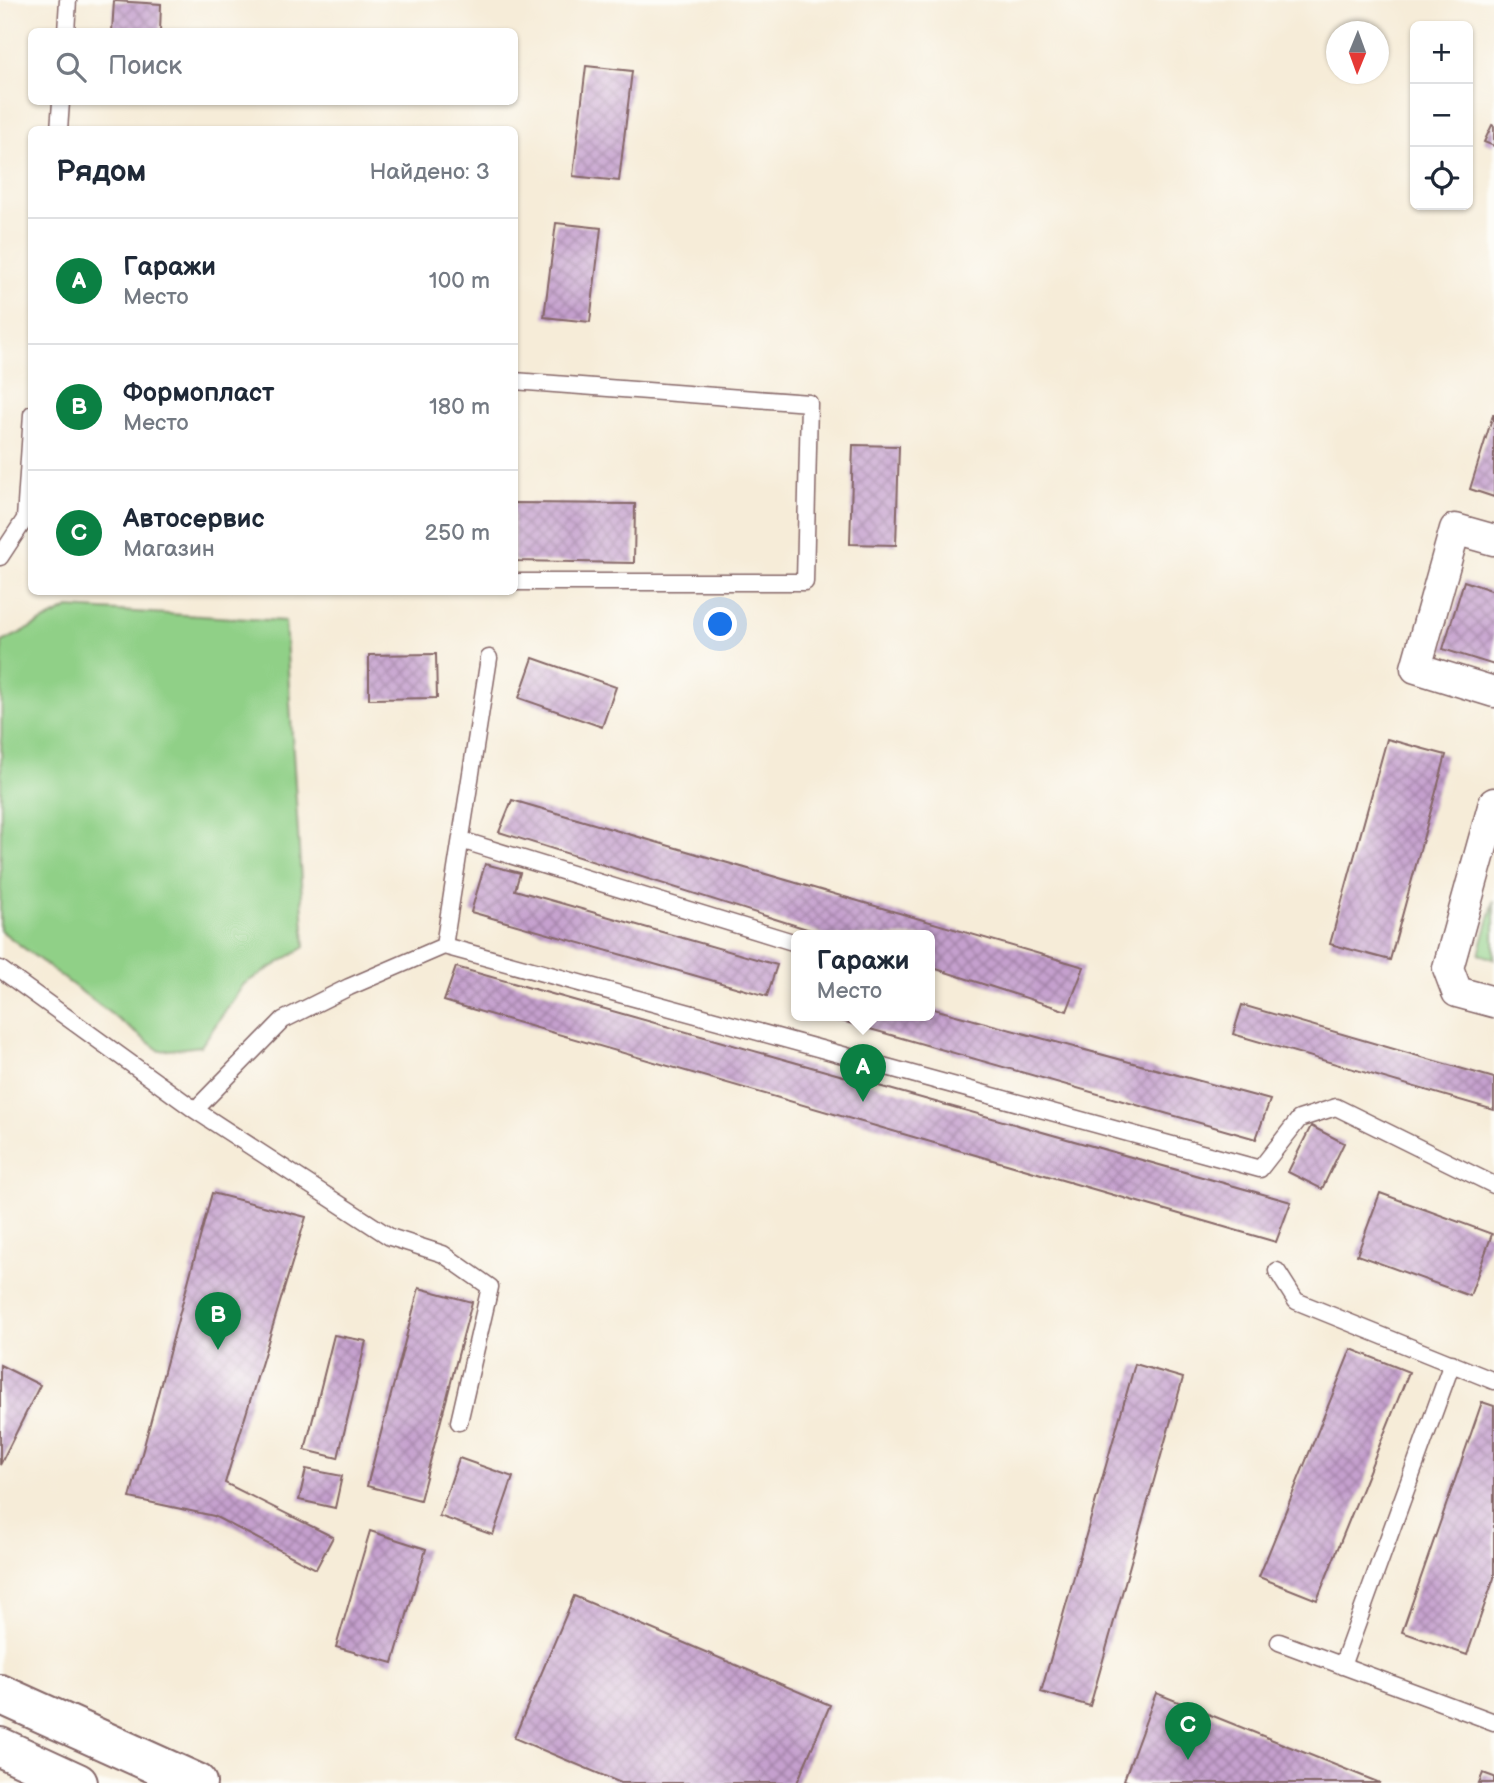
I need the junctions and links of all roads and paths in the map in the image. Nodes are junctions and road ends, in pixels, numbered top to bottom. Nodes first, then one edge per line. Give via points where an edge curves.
1 (68, 0) edge
2 (66, 28) edge
3 (61, 105) edge
4 (60, 126) edge
5 (518, 381) edge
6 (28, 484) edge
7 (1494, 540) edge
8 (0, 557) edge
9 (518, 582) edge
10 (489, 658) dead end
11 (1494, 692) edge
12 (1494, 803) edge
13 (461, 840) junction
14 (791, 941) edge
15 (444, 946) junction
16 (0, 969) edge
17 (1494, 1002) edge
18 (195, 1110) junction
19 (1494, 1185) edge
20 (1277, 1271) dead end
21 (1452, 1363) junction
22 (1494, 1381) edge
23 (459, 1422) dead end
24 (1279, 1642) dead end
25 (1342, 1666) junction
26 (0, 1695) edge
27 (1494, 1722) edge
28 (0, 1748) edge
29 (78, 1783) edge
30 (197, 1783) edge

1 - 2 lane
3 - 4 lane
5 - 9 lane via 808,403 806,582
6 - 8 lane via 26,519
7 - 11 street via 1455,528 1416,668
10 - 13 lane
12 - 17 street via 1448,968 1457,992
13 - 14 lane
13 - 15 lane
15 - 18 lane via 283,1020
15 - 19 lane via 1260,1169 1299,1119 1336,1107
16 - 18 lane
18 - 23 lane via 390,1237 443,1254 490,1287
20 - 21 lane via 1296,1301
21 - 22 lane
21 - 25 lane
24 - 25 lane
25 - 27 lane
26 - 30 highway
28 - 29 highway

